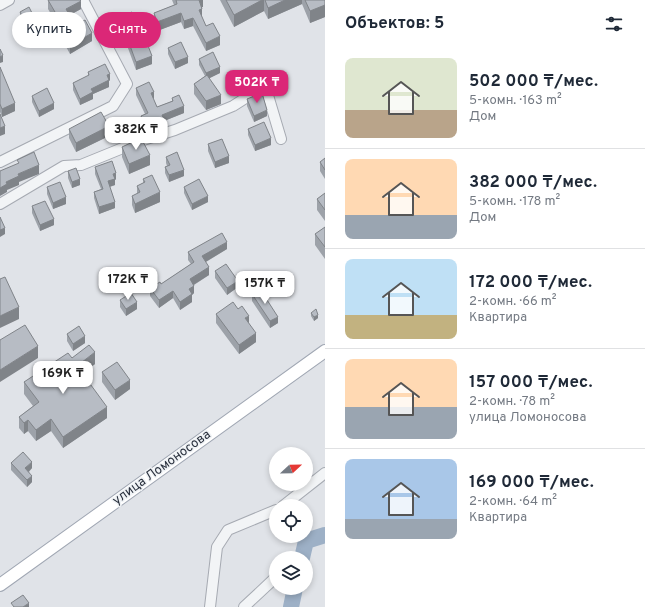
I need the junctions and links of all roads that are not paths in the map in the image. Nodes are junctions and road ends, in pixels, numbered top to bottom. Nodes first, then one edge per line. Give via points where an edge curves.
1 (9, 0) edge
2 (83, 0) edge
3 (0, 5) edge
4 (281, 139) dead end
5 (0, 162) edge
6 (0, 204) edge
7 (325, 351) edge
8 (325, 473) edge
9 (292, 499) edge
10 (269, 513) edge
11 (269, 584) edge
12 (0, 585) edge
13 (210, 607) edge
14 (244, 607) edge

1 - 3 street
2 - 5 street via 127,84 113,106
4 - 6 street via 267,92 258,90 233,106 175,130 81,165 64,166
7 - 12 main road, улица Ломоносова
8 - 9 street
10 - 13 street via 228,530 216,547
11 - 14 street

